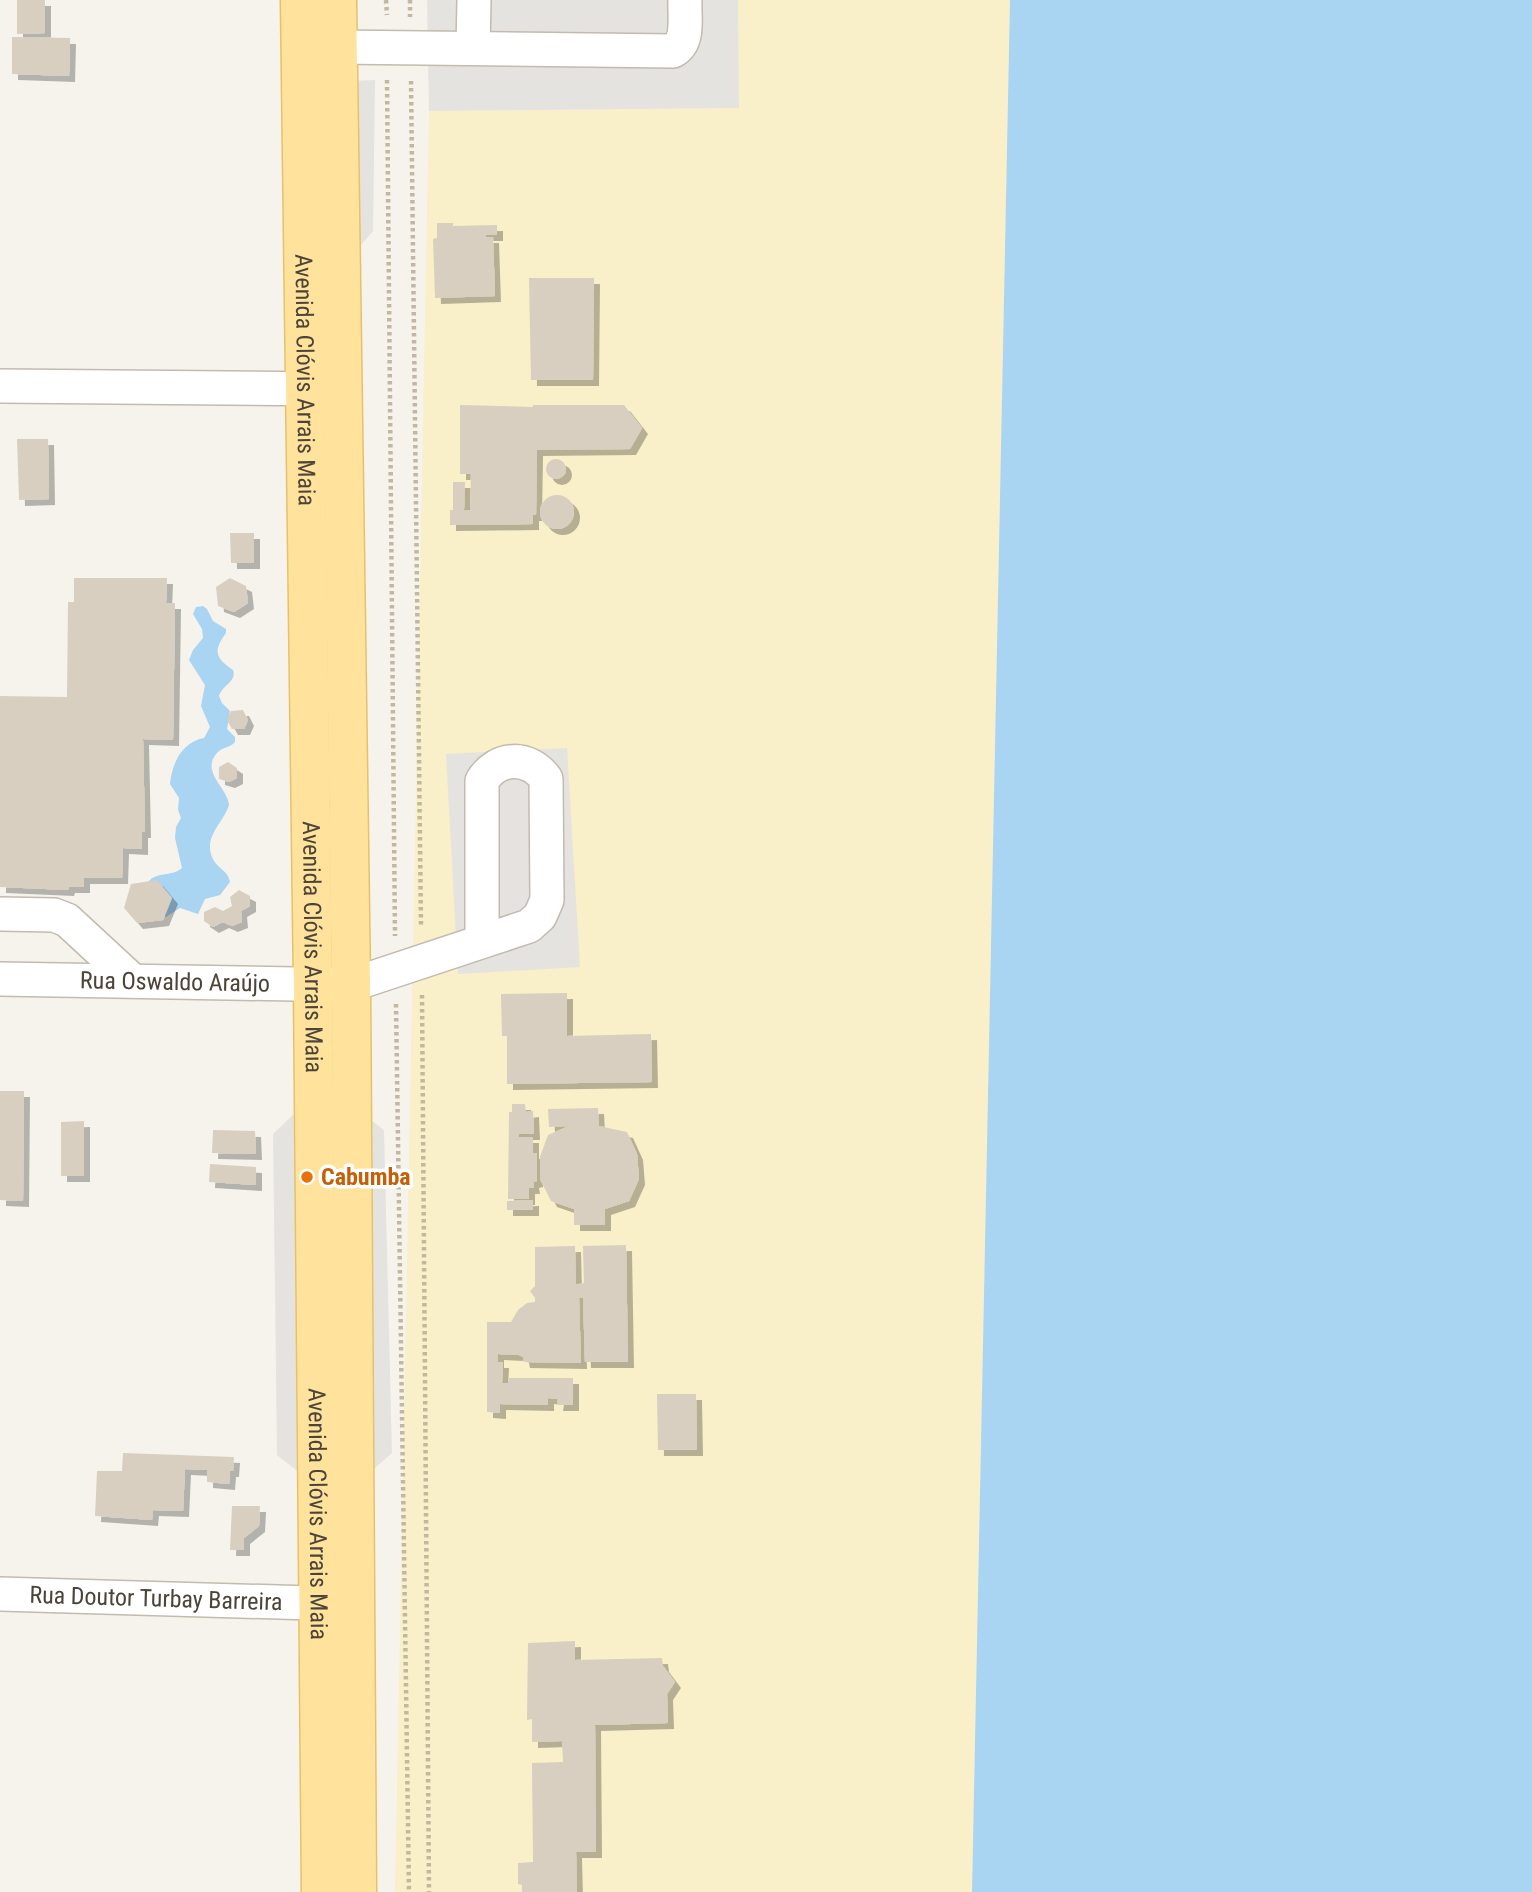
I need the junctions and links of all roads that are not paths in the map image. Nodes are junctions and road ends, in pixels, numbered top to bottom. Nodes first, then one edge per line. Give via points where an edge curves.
1 (300, 0) edge
2 (337, 0) edge
3 (474, 0) edge
4 (685, 0) edge
5 (337, 47) junction
6 (473, 48) junction
7 (0, 386) edge
8 (304, 389) junction
9 (341, 390) junction
10 (0, 914) edge
11 (482, 940) junction
12 (0, 979) edge
13 (133, 981) junction
14 (313, 984) junction
15 (351, 985) junction
16 (0, 1594) edge
17 (337, 1604) junction
18 (321, 1892) edge
19 (357, 1892) edge

1 - 8 main road, Avenida Clóvis Arrais Maia
2 - 5 main road, Avenida Clóvis Arrais Maia
3 - 6 street
4 - 6 street via 684,40 673,51
5 - 6 street
5 - 9 main road, Avenida Clóvis Arrais Maia
7 - 8 street
8 - 9 street
8 - 14 main road, Avenida Clóvis Arrais Maia
9 - 15 main road, Avenida Clóvis Arrais Maia
10 - 13 street via 54,915 67,920
11 - 11 street via 529,926 547,900 546,779 527,764 501,762 482,781
11 - 15 street
12 - 13 street, Rua Oswaldo Araújo
13 - 14 street, Rua Oswaldo Araújo
14 - 15 street, Rua Oswaldo Araújo
14 - 17 main road, Avenida Clóvis Arrais Maia
15 - 17 main road, Avenida Clóvis Arrais Maia
16 - 17 street, Rua Doutor Turbay Barreira
17 - 18 main road, Avenida Clóvis Arrais Maia
17 - 19 main road, Avenida Clóvis Arrais Maia

